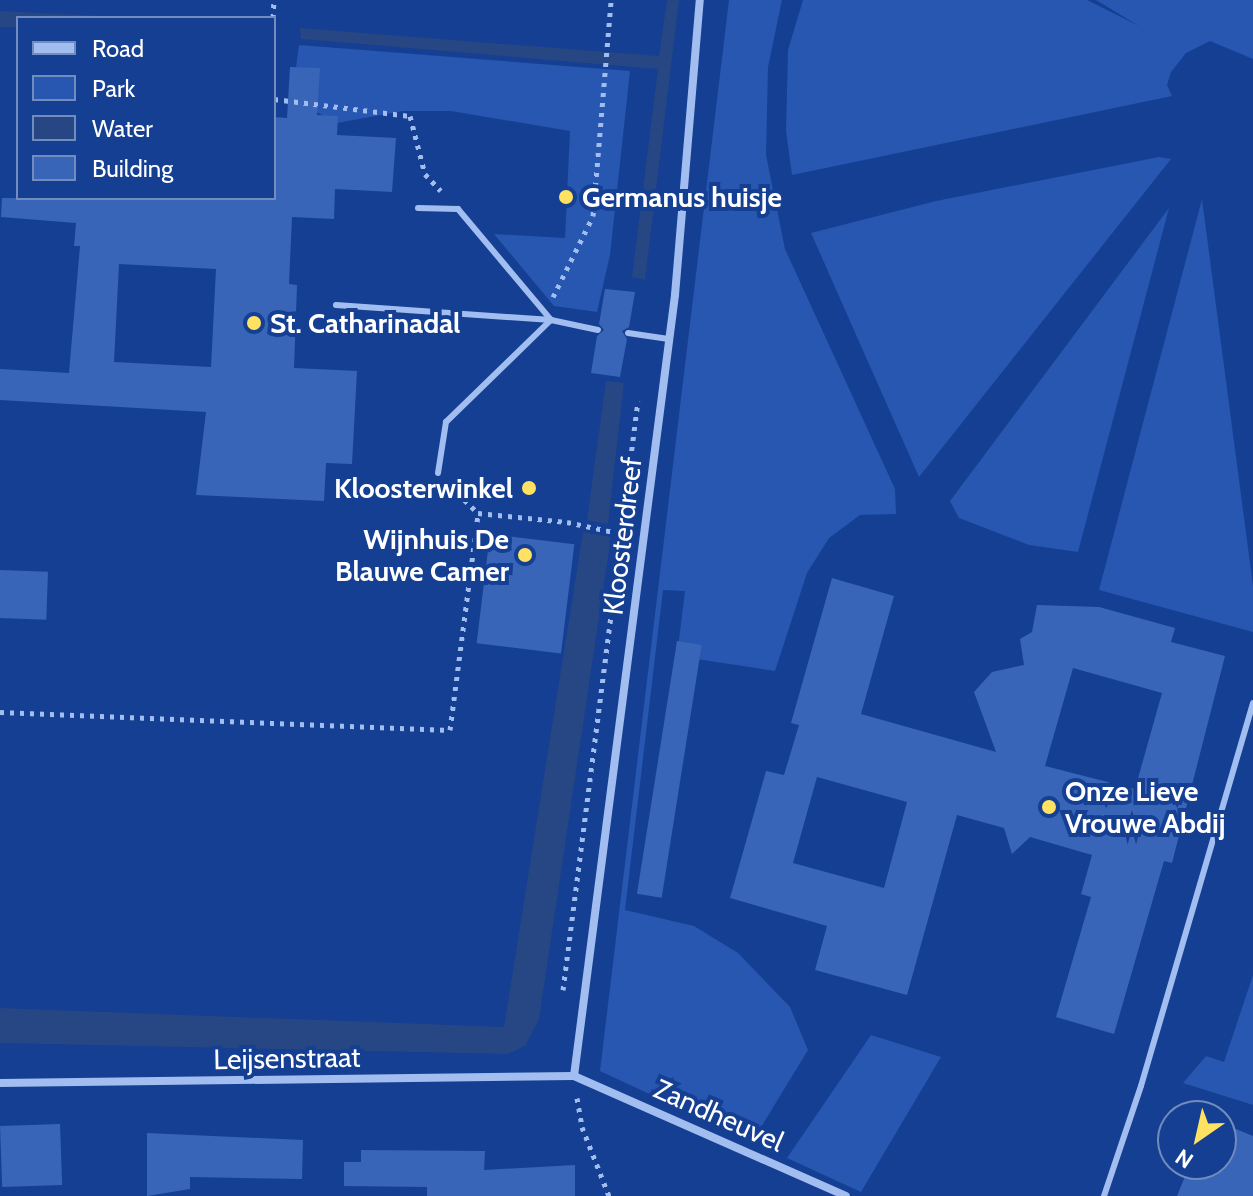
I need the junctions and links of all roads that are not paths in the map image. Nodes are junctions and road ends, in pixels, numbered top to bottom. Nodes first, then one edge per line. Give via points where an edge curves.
1 (700, 0) edge
2 (418, 208) dead end
3 (336, 305) dead end
4 (551, 320) junction
5 (598, 330) dead end
6 (628, 333) dead end
7 (669, 339) junction
8 (438, 473) road end
9 (1253, 703) edge
10 (574, 1076) junction
11 (0, 1083) edge
12 (846, 1196) edge
13 (1104, 1196) edge

1 - 7 street, Kloosterdreef
2 - 4 lane via 458,209
3 - 4 lane
4 - 5 lane
4 - 8 lane via 446,422
6 - 7 lane
7 - 10 street, Kloosterdreef
9 - 13 lane
10 - 11 street, Leijsenstraat
10 - 12 street, Zandheuvel

